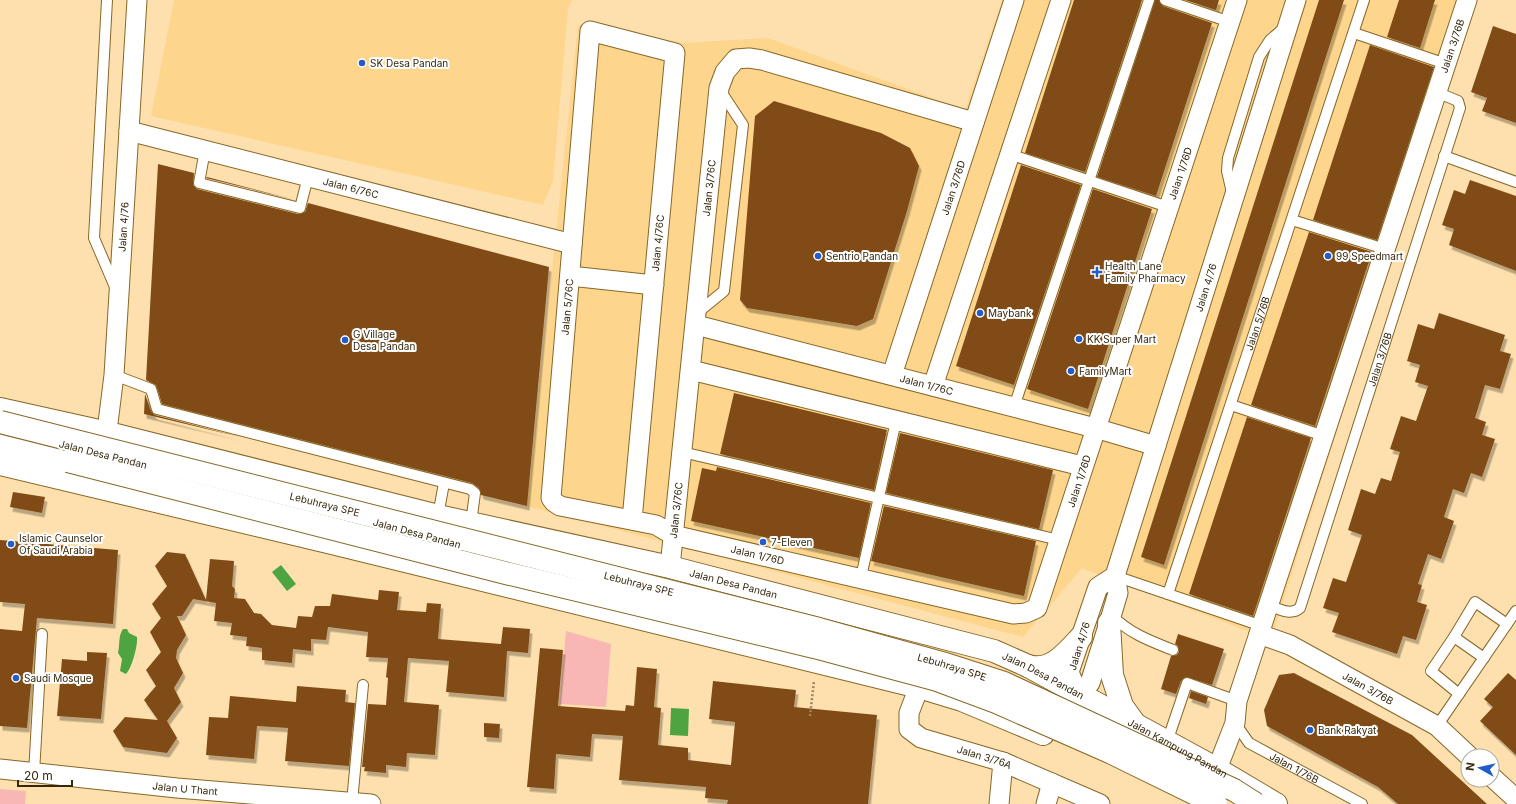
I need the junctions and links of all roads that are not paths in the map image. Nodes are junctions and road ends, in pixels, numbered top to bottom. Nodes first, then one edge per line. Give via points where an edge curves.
1 (107, 0) edge
2 (137, 0) edge
3 (1014, 0) edge
4 (1061, 0) edge
5 (1149, 0) edge
6 (1164, 0) edge
7 (1237, 0) edge
8 (1296, 0) edge
9 (1364, 0) edge
10 (1467, 0) edge
11 (1230, 22) junction
12 (590, 31) joint
13 (1354, 32) junction
14 (1446, 64) junction
15 (719, 88) junction
16 (1436, 92) junction
17 (974, 122) junction
18 (129, 131) junction
19 (205, 150) junction
20 (1010, 154) junction
21 (1444, 156) junction
22 (308, 177) junction
23 (1089, 180) junction
24 (1516, 182) edge
25 (1168, 207) junction
26 (1292, 220) junction
27 (572, 244) junction
28 (1385, 249) junction
29 (570, 276) junction
30 (654, 285) junction
31 (119, 296) junction
32 (697, 319) junction
33 (691, 370) junction
34 (114, 375) junction
35 (892, 375) junction
36 (932, 386) junction
37 (1230, 405) junction
38 (1014, 407) junction
39 (0, 409) edge
40 (896, 421) junction
41 (0, 422) edge
42 (1095, 428) junction
43 (0, 430) edge
44 (108, 433) junction
45 (1324, 436) junction
46 (0, 443) edge
47 (1156, 446) junction
48 (682, 452) junction
49 (102, 463) junction
50 (0, 464) edge
51 (1082, 466) junction
52 (444, 483) junction
53 (879, 498) junction
54 (213, 515) junction
55 (438, 516) junction
56 (632, 520) junction
57 (471, 523) junction
58 (673, 535) junction
59 (1059, 540) junction
60 (670, 567) junction
61 (1115, 576) junction
62 (861, 577) junction
63 (1168, 594) junction
64 (1268, 605) junction
65 (1516, 611) edge
66 (1110, 619) junction
67 (1507, 624) junction
68 (1260, 630) junction
69 (42, 634) dead end
70 (1081, 637) junction
71 (1454, 637) junction
72 (1173, 650) dead end
73 (1484, 658) junction
74 (1028, 666) junction
75 (363, 685) dead end
76 (919, 687) junction
77 (1078, 694) junction
78 (1459, 694) junction
79 (962, 700) junction
80 (1237, 701) junction
81 (1235, 723) junction
82 (1136, 726) junction
83 (1437, 726) junction
84 (1167, 742) junction
85 (1460, 748) edge
86 (1003, 762) junction
87 (0, 769) edge
88 (1217, 769) junction
89 (34, 773) junction
90 (1052, 783) junction
91 (1500, 784) edge
92 (1516, 799) edge
93 (362, 803) edge
94 (999, 804) edge
95 (1046, 804) edge
96 (1100, 804) edge
97 (1193, 804) edge
98 (1216, 804) edge
99 (1220, 804) edge
100 (1256, 804) edge
101 (1276, 804) edge
102 (1362, 804) edge

1 - 31 lane via 94,238
2 - 18 street, Jalan 4/76
3 - 17 street, Jalan 3/76D
4 - 20 street
5 - 23 lane
6 - 11 lane
7 - 11 street, Jalan 1/76D
8 - 47 street, Jalan 4/76
9 - 13 lane, Jalan 5/76B
10 - 14 street, Jalan 3/76B
11 - 25 street, Jalan 1/76D
12 - 27 street, Jalan 5/76C
12 - 30 street, Jalan 4/76C via 675,53
13 - 14 lane
13 - 26 lane, Jalan 5/76B
14 - 16 street, Jalan 3/76B
15 - 17 street, Jalan 3/76C via 725,72 736,59 749,58
15 - 32 street, Jalan 3/76C
15 - 32 lane via 743,125 724,291
16 - 21 lane, Jalan 3/76B via 1460,104
16 - 28 street, Jalan 3/76B
17 - 35 street, Jalan 3/76D
18 - 19 street, Jalan 6/76C
18 - 31 street, Jalan 4/76
19 - 22 street, Jalan 6/76C
19 - 22 lane via 199,183 300,208
20 - 23 lane
20 - 36 street
21 - 24 lane
21 - 64 lane, Jalan 3/76B via 1300,608 1291,612
22 - 27 street, Jalan 6/76C
23 - 25 lane
23 - 38 lane
25 - 42 street, Jalan 1/76D
26 - 28 lane
26 - 37 lane, Jalan 5/76B
27 - 29 street, Jalan 5/76C
28 - 45 street, Jalan 3/76B
29 - 30 street
29 - 56 street, Jalan 5/76C via 551,498 560,506
30 - 56 street, Jalan 4/76C
31 - 34 street, Jalan 4/76
32 - 33 street, Jalan 3/76C
32 - 35 street, Jalan 1/76C
33 - 40 street
33 - 48 street, Jalan 3/76C
34 - 44 street, Jalan 4/76
34 - 52 lane via 152,389 157,409
35 - 36 street, Jalan 1/76C
36 - 38 street, Jalan 1/76C
37 - 45 lane
37 - 63 lane, Jalan 5/76B
38 - 42 street, Jalan 1/76C
39 - 44 main road, Jalan Desa Pandan
40 - 51 street
40 - 53 lane
41 - 100 main road, Lebuhraya SPE, bridge via 819,629 942,663 1004,682 1234,790
42 - 47 street, Jalan 1/76C
42 - 51 street, Jalan 1/76D
43 - 49 main road, Jalan Desa Pandan
44 - 49 street, Jalan 4/76
44 - 55 main road, Jalan Desa Pandan
45 - 64 street, Jalan 3/76B
46 - 98 main road, Lebuhraya SPE, bridge via 937,680 996,702 1112,753
47 - 61 street, Jalan 4/76
48 - 53 lane
48 - 58 street, Jalan 3/76C
49 - 50 main road via 94,476 82,478
49 - 54 main road via 102,476 108,482 172,498
49 - 77 main road, Jalan Desa Pandan via 257,491 620,587 958,671 1028,687
50 - 54 main road
51 - 59 street, Jalan 1/76D
52 - 55 lane
52 - 57 lane via 470,489 475,493
53 - 59 lane
53 - 62 lane
54 - 76 main road
55 - 57 main road, Jalan Desa Pandan
56 - 58 street via 656,525
57 - 60 main road, Jalan Desa Pandan
58 - 60 street, Jalan 3/76C
58 - 62 street, Jalan 1/76D
59 - 62 street, Jalan 1/76D via 1036,608 1026,613 1013,614
60 - 74 main road, Jalan Desa Pandan via 994,651
61 - 63 lane
61 - 66 street, Jalan 4/76 via 1118,592
61 - 70 street, Jalan 4/76 via 1098,587
63 - 68 lane
64 - 68 street, Jalan 3/76B
65 - 67 lane
66 - 72 lane via 1138,636
66 - 77 street, Jalan 4/76 via 1090,683
66 - 82 main road via 1112,675 1122,706
67 - 71 lane via 1475,602
67 - 73 lane
68 - 80 street, Jalan 3/76B
68 - 83 street, Jalan 3/76B
69 - 89 lane
70 - 74 main road via 1061,658 1048,666
70 - 77 street, Jalan 4/76 via 1070,672
71 - 73 lane
71 - 78 lane via 1431,671
73 - 78 lane
74 - 77 main road, Jalan Desa Pandan
75 - 93 lane
76 - 79 main road
76 - 86 street, Jalan 3/76A via 909,714 910,729 921,738
77 - 79 main road via 1059,709 1039,712
77 - 82 main road, Jalan Kampung Pandan
77 - 99 main road via 1074,713 1089,735
78 - 83 lane
79 - 97 main road via 1107,762
80 - 81 street, Jalan 3/76B
80 - 84 lane via 1187,683
81 - 88 street, Jalan 3/76B
81 - 102 lane, Jalan 1/76B via 1249,743
82 - 84 main road, Jalan Kampung Pandan
83 - 85 street, Jalan 3/76B
84 - 88 main road, Jalan Kampung Pandan
86 - 90 street, Jalan 3/76A
86 - 94 street
87 - 89 street, Jalan U Thant
88 - 101 main road, Jalan Kampung Pandan
89 - 93 street, Jalan U Thant
90 - 95 street
90 - 96 street, Jalan 3/76A
91 - 92 street

